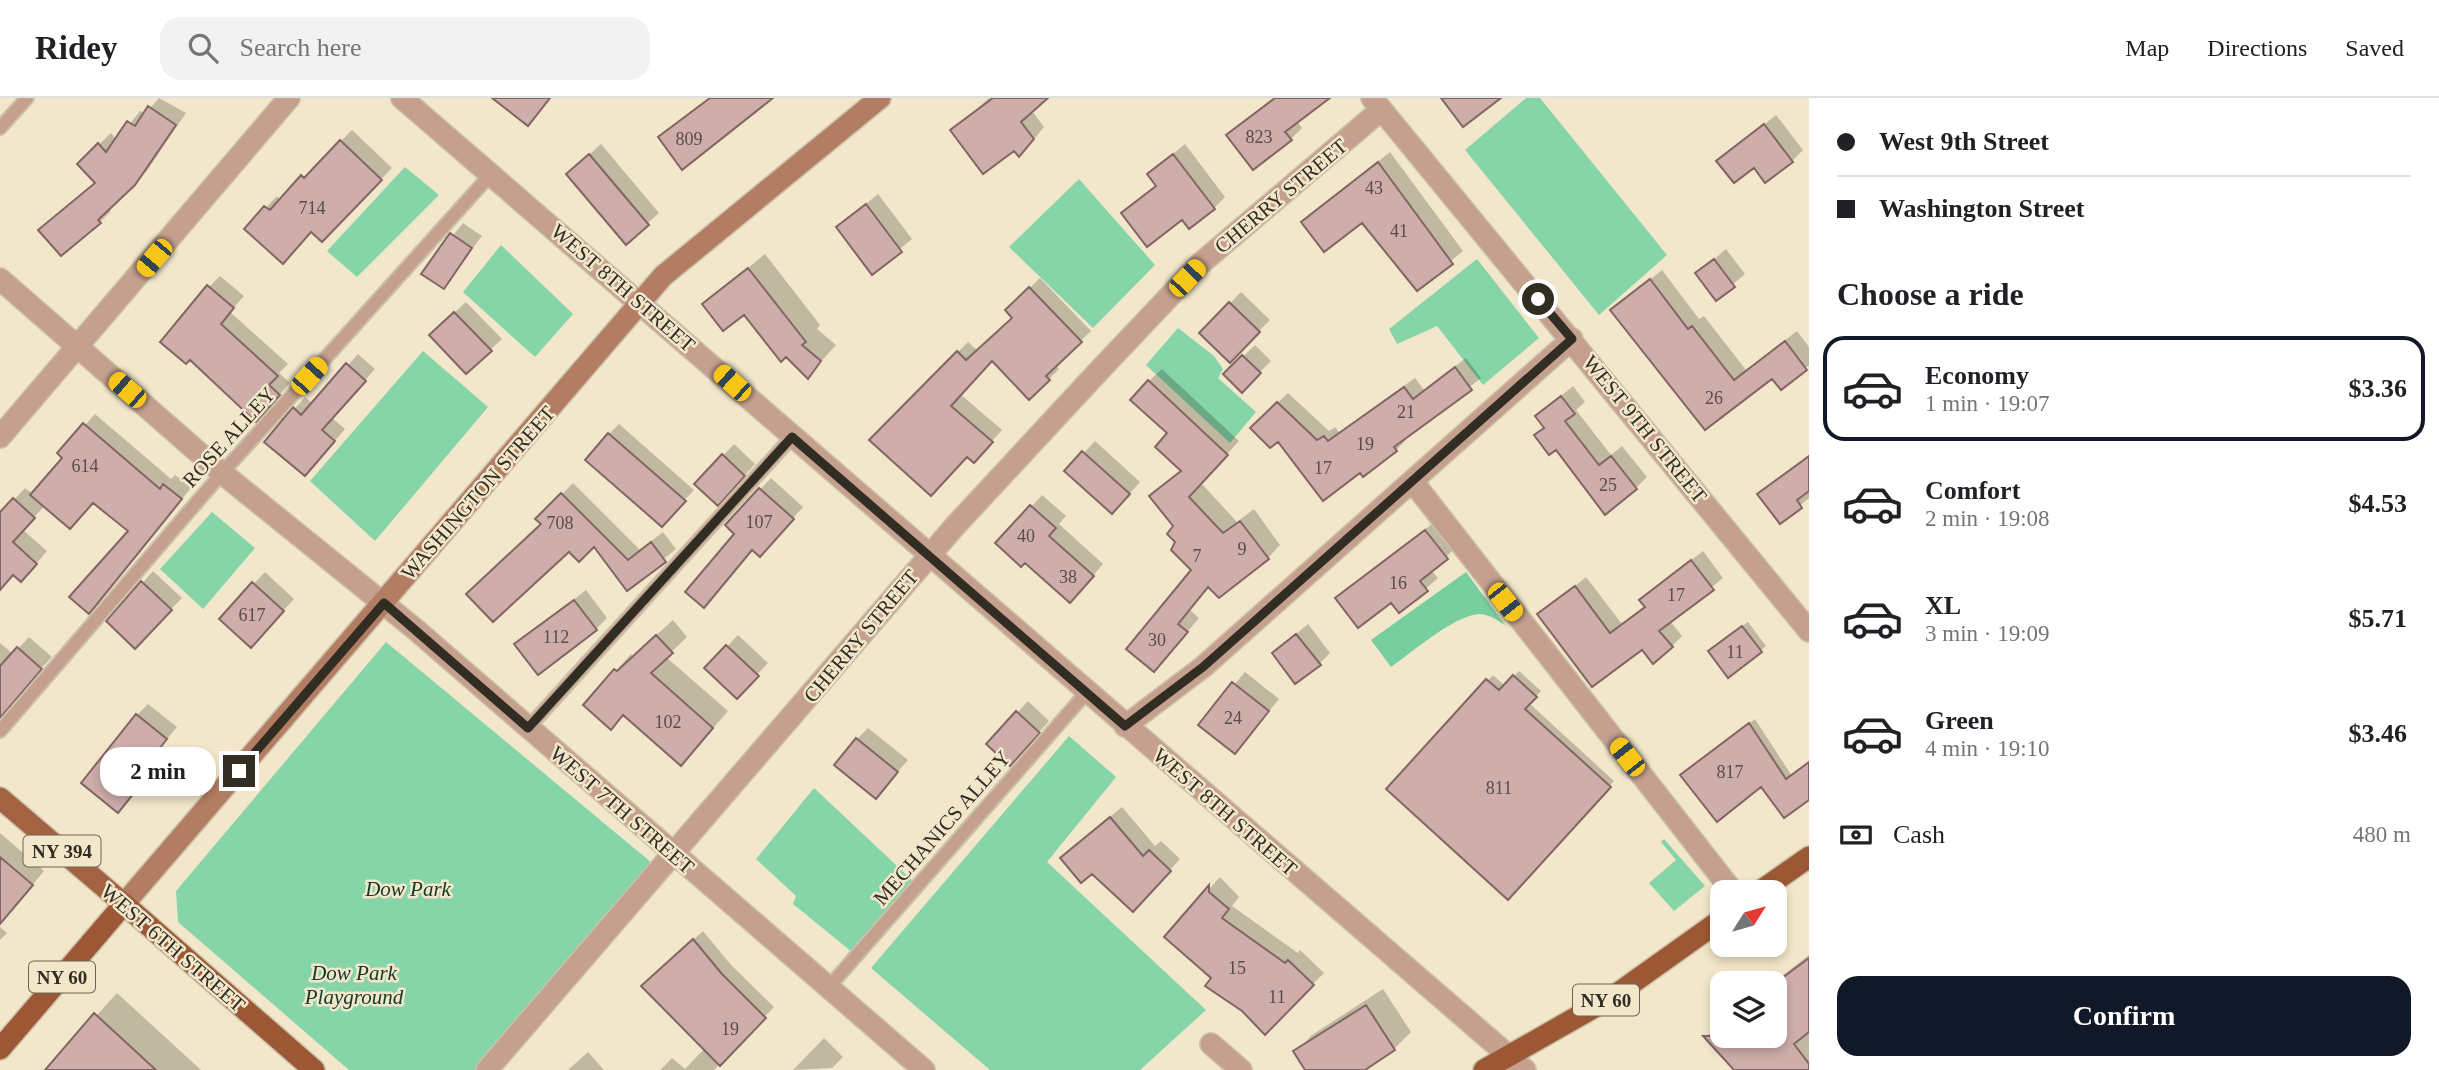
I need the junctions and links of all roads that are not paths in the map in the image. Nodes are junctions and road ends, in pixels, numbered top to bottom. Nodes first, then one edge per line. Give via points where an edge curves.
1 (26, 98) edge
2 (289, 98) edge
3 (402, 98) edge
4 (880, 98) edge
5 (1377, 104) edge
6 (0, 128) edge
7 (492, 173) junction
8 (0, 279) edge
9 (640, 302) junction
10 (1572, 339) junction
11 (78, 347) junction
12 (0, 437) edge
13 (792, 437) junction
14 (222, 472) junction
15 (1413, 482) junction
16 (929, 557) junction
17 (384, 603) junction
18 (1809, 631) edge
19 (1086, 693) junction
20 (1125, 726) junction
21 (528, 728) junction
22 (0, 731) edge
23 (0, 798) edge
24 (675, 856) junction
25 (1809, 857) edge
26 (1724, 880) edge
27 (1776, 880) edge
28 (124, 904) junction
29 (1710, 928) edge
30 (828, 988) junction
31 (1211, 1044) dead end
32 (0, 1049) edge
33 (1518, 1063) edge
34 (314, 1070) edge
35 (487, 1070) edge
36 (924, 1070) edge
37 (1241, 1070) edge
38 (1484, 1070) edge

1 - 6 lane
2 - 11 street
3 - 7 street, WEST 8TH STREET
4 - 9 main road, WASHINGTON STREET via 663,276
5 - 10 street, WEST 9TH STREET
5 - 16 street, CHERRY STREET via 1200,264
7 - 9 street, WEST 8TH STREET
7 - 14 lane, ROSE ALLEY
8 - 11 street, WEST 7TH STREET
9 - 13 street, WEST 8TH STREET
9 - 17 main road, WASHINGTON STREET
10 - 15 street
10 - 18 street, WEST 9TH STREET
11 - 12 street
11 - 14 street, WEST 7TH STREET
13 - 16 street, WEST 8TH STREET
13 - 21 lane
14 - 17 street, WEST 7TH STREET
14 - 22 lane, ROSE ALLEY
15 - 20 street via 1203,667
15 - 26 street
16 - 19 street, WEST 8TH STREET
16 - 24 street, CHERRY STREET
17 - 21 street, WEST 7TH STREET
17 - 28 main road, WASHINGTON STREET
19 - 20 street, WEST 8TH STREET
19 - 30 lane, MECHANICS ALLEY
20 - 33 street, WEST 8TH STREET
21 - 24 street, WEST 7TH STREET
23 - 28 main road, WEST 6TH STREET / NY 394
24 - 30 street, WEST 7TH STREET
24 - 35 street, CHERRY STREET
25 - 27 highway
28 - 32 highway, WASHINGTON STREET / NY 60
28 - 34 highway, WEST 6TH STREET
29 - 33 highway, NY 60
30 - 36 street, WEST 7TH STREET
31 - 37 street
33 - 38 highway, NY 60

